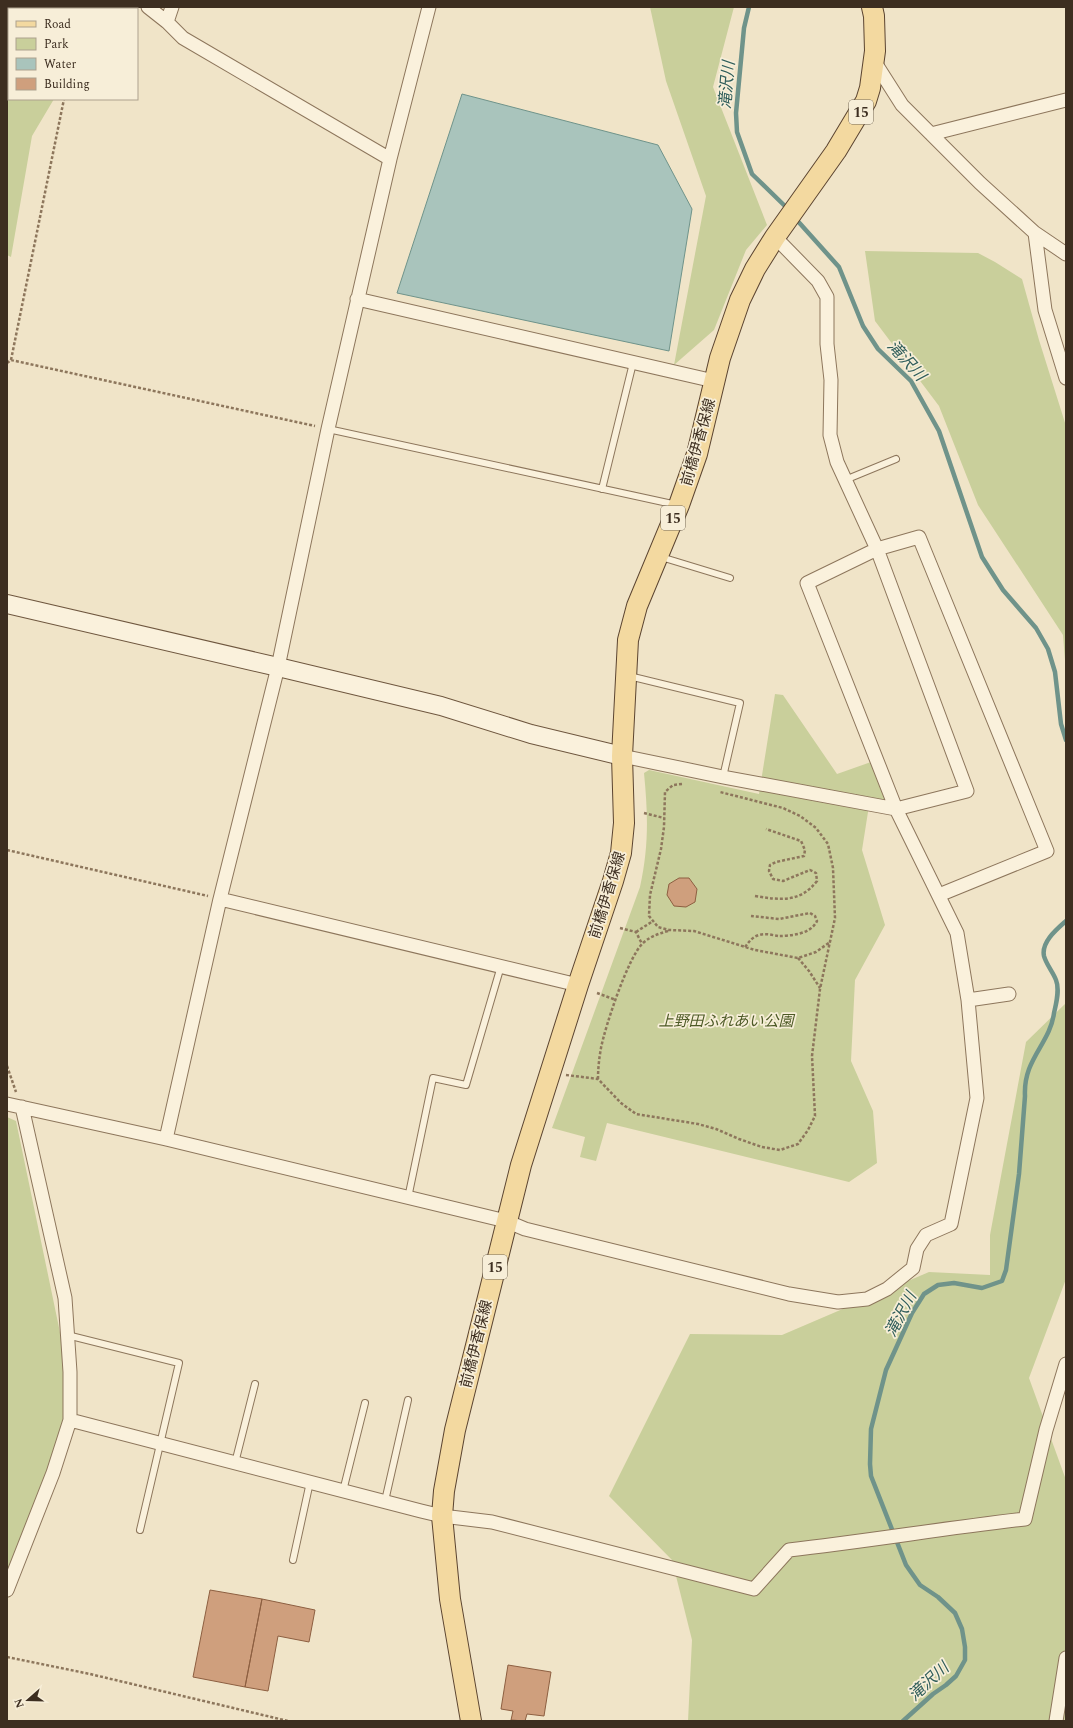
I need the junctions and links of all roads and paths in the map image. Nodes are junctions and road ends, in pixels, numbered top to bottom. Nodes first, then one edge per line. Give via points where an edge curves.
1 (148, 7) edge
2 (172, 7) edge
3 (429, 7) edge
4 (872, 7) edge
5 (167, 22) junction
6 (874, 61) junction
7 (64, 100) edge
8 (1066, 100) edge
9 (931, 134) junction
10 (390, 160) junction
11 (779, 232) junction
12 (1035, 233) junction
13 (1066, 254) edge
14 (357, 300) junction
15 (11, 360) junction
16 (633, 363) junction
17 (7, 364) edge
18 (1066, 378) edge
19 (714, 381) junction
20 (328, 429) junction
21 (896, 458) dead end
22 (845, 480) junction
23 (602, 489) junction
24 (678, 505) junction
25 (876, 549) junction
26 (657, 556) junction
27 (730, 578) dead end
28 (7, 604) edge
29 (278, 666) junction
30 (626, 675) junction
31 (622, 756) junction
32 (722, 777) junction
33 (688, 785) dead end
34 (719, 791) dead end
35 (896, 809) junction
36 (644, 813) dead end
37 (664, 818) junction
38 (766, 829) dead end
39 (7, 850) edge
40 (939, 895) junction
41 (755, 896) dead end
42 (220, 899) junction
43 (751, 916) dead end
44 (653, 921) junction
45 (620, 928) dead end
46 (669, 930) junction
47 (636, 932) junction
48 (830, 942) junction
49 (642, 944) junction
50 (745, 947) junction
51 (798, 958) junction
52 (501, 966) junction
53 (578, 985) junction
54 (820, 989) junction
55 (597, 993) dead end
56 (1009, 994) dead end
57 (616, 1000) junction
58 (968, 1000) junction
59 (7, 1066) edge
60 (566, 1075) dead end
61 (598, 1079) junction
62 (7, 1104) edge
63 (22, 1107) junction
64 (166, 1138) junction
65 (408, 1198) junction
66 (506, 1221) junction
67 (67, 1335) junction
68 (1066, 1364) edge
69 (255, 1384) dead end
70 (408, 1400) dead end
71 (365, 1403) dead end
72 (70, 1420) junction
73 (160, 1443) junction
74 (235, 1463) junction
75 (310, 1482) junction
76 (343, 1491) junction
77 (385, 1501) junction
78 (442, 1516) junction
79 (140, 1530) dead end
80 (293, 1560) dead end
81 (7, 1590) edge
82 (7, 1657) edge
83 (1066, 1658) edge
84 (288, 1721) edge
85 (471, 1721) edge
86 (1056, 1721) edge

1 - 5 street
2 - 5 street
3 - 10 street
4 - 6 main road, 前橋伊香保線 / 15
5 - 10 street via 183,38
6 - 9 street via 902,105
6 - 11 main road, 前橋伊香保線 / 15 via 870,88 861,112
7 - 15 path
8 - 9 street
9 - 12 street
10 - 14 street
11 - 19 main road, 前橋伊香保線 / 15 via 755,269 740,300 728,330
11 - 22 street via 818,281 826,297 831,380 830,435
12 - 13 street
12 - 18 street via 1045,310
14 - 16 street
14 - 20 street
15 - 17 path
15 - 20 path
16 - 19 street
16 - 23 lane
19 - 24 main road, 前橋伊香保線 / 15 via 697,454
20 - 23 lane
20 - 29 street
21 - 22 lane
22 - 25 street
23 - 24 lane
24 - 26 main road, 前橋伊香保線 / 15
25 - 35 street via 806,583
25 - 35 street via 967,791
25 - 40 street via 919,537 1047,851
26 - 27 lane
26 - 30 main road, 前橋伊香保線 / 15 via 637,606 628,640
28 - 29 street
29 - 31 street via 441,706 531,734
29 - 42 street
30 - 31 main road, 前橋伊香保線 / 15
30 - 32 lane via 740,703
31 - 32 street
31 - 53 main road, 前橋伊香保線 / 15 via 624,823 621,853
32 - 35 street
33 - 37 path via 673,785 665,792
34 - 48 path via 783,808 800,816 816,828 828,844 833,868 835,918
35 - 40 street
36 - 37 path
37 - 44 path via 661,850 650,895 649,916
38 - 41 path via 802,841 805,850 804,856 770,865 768,871 772,880 788,880 810,870 816,873 817,881 805,893 788,899
39 - 42 path
40 - 58 street via 957,933
42 - 52 street
42 - 64 street
43 - 50 path via 779,919 810,913 817,921 810,930 796,934 759,935 750,940
44 - 46 path via 658,927
44 - 47 path
45 - 47 path
46 - 49 path via 652,935
46 - 50 path via 694,931
47 - 49 path
48 - 51 path via 816,952
48 - 54 path
49 - 57 path via 631,962
50 - 51 path
51 - 54 path
52 - 53 street
52 - 65 lane via 466,1085 433,1078
53 - 66 main road, 前橋伊香保線 / 15
54 - 61 path via 812,1056 815,1116 798,1144 780,1150 762,1147 698,1124 636,1114 621,1103
55 - 57 path
56 - 58 street
57 - 61 path via 601,1048
58 - 66 street via 977,1098 951,1224 926,1235 917,1249 913,1268 887,1289 867,1299 838,1302 789,1294 532,1231
59 - 63 path
60 - 61 path
62 - 63 street
63 - 64 street
63 - 67 street via 65,1298
64 - 65 street
65 - 66 street
66 - 78 main road, 前橋伊香保線 / 15 via 455,1430
67 - 72 street
67 - 73 lane via 179,1363
68 - 78 street via 1046,1430 1025,1519 789,1550 754,1589 492,1522
69 - 74 lane
70 - 77 lane
71 - 76 lane
72 - 73 street
72 - 81 street via 53,1473
73 - 74 street
73 - 79 lane
74 - 75 street
75 - 76 street
75 - 80 lane
76 - 77 street
77 - 78 street
78 - 85 main road, 前橋伊香保線 / 15 via 450,1599
82 - 84 path
83 - 86 street

